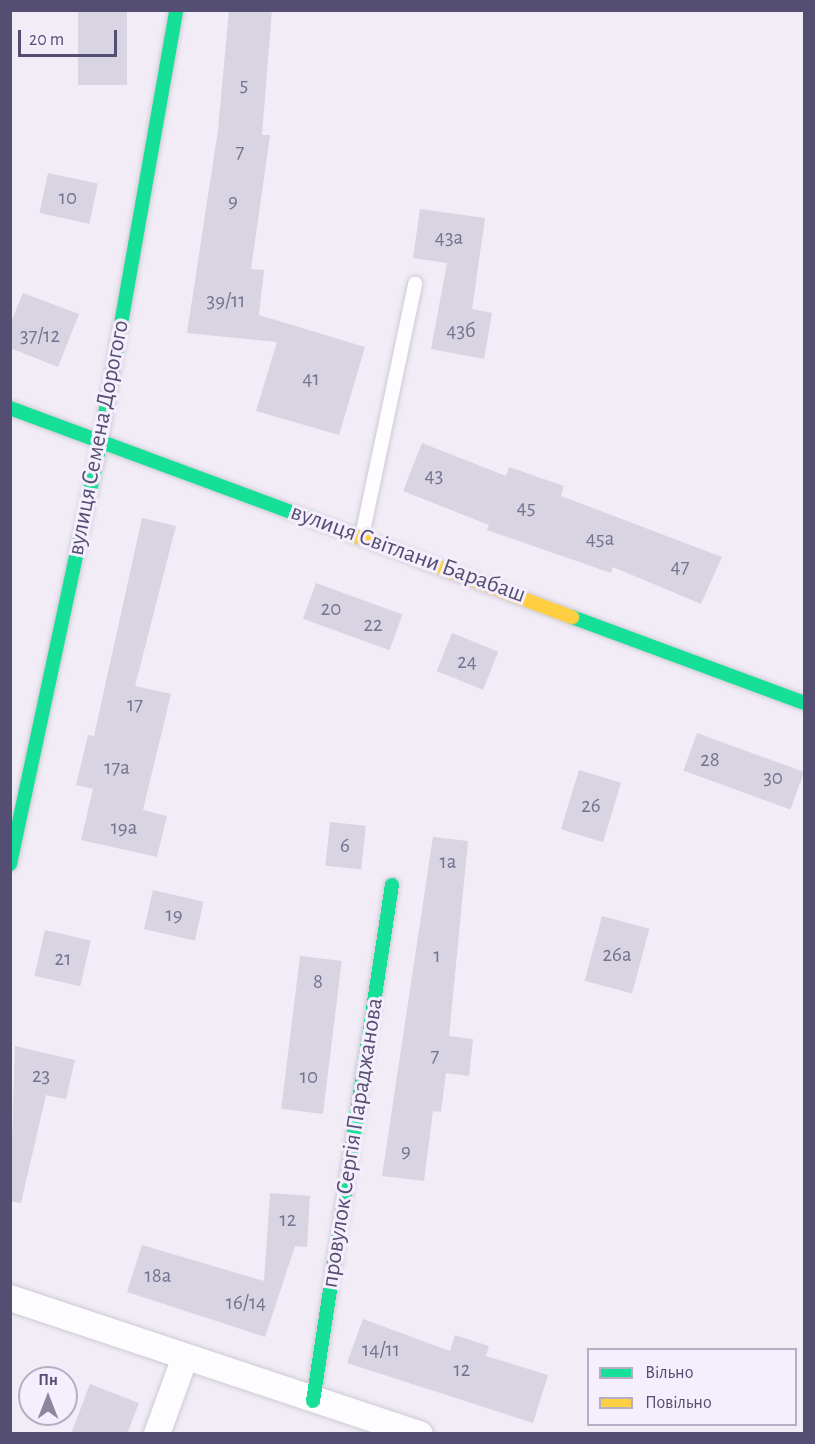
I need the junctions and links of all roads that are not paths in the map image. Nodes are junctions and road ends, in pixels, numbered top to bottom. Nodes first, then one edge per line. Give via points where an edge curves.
1 (176, 10) edge
2 (416, 285) dead end
3 (10, 408) edge
4 (100, 443) junction
5 (362, 536) junction
6 (804, 703) edge
7 (10, 864) edge
8 (392, 885) dead end
9 (10, 1298) edge
10 (185, 1357) junction
11 (314, 1401) junction
12 (157, 1434) edge
13 (420, 1434) edge

1 - 4 street, вулиця Семена Дорогого
2 - 5 lane
3 - 4 street, вулиця Світлани Барабаш
4 - 5 street, вулиця Світлани Барабаш
4 - 7 street, вулиця Семена Дорогого
5 - 6 street, вулиця Світлани Барабаш
8 - 11 street, провулок Сергія Параджанова
9 - 10 street
10 - 11 street
10 - 12 street
11 - 13 street

